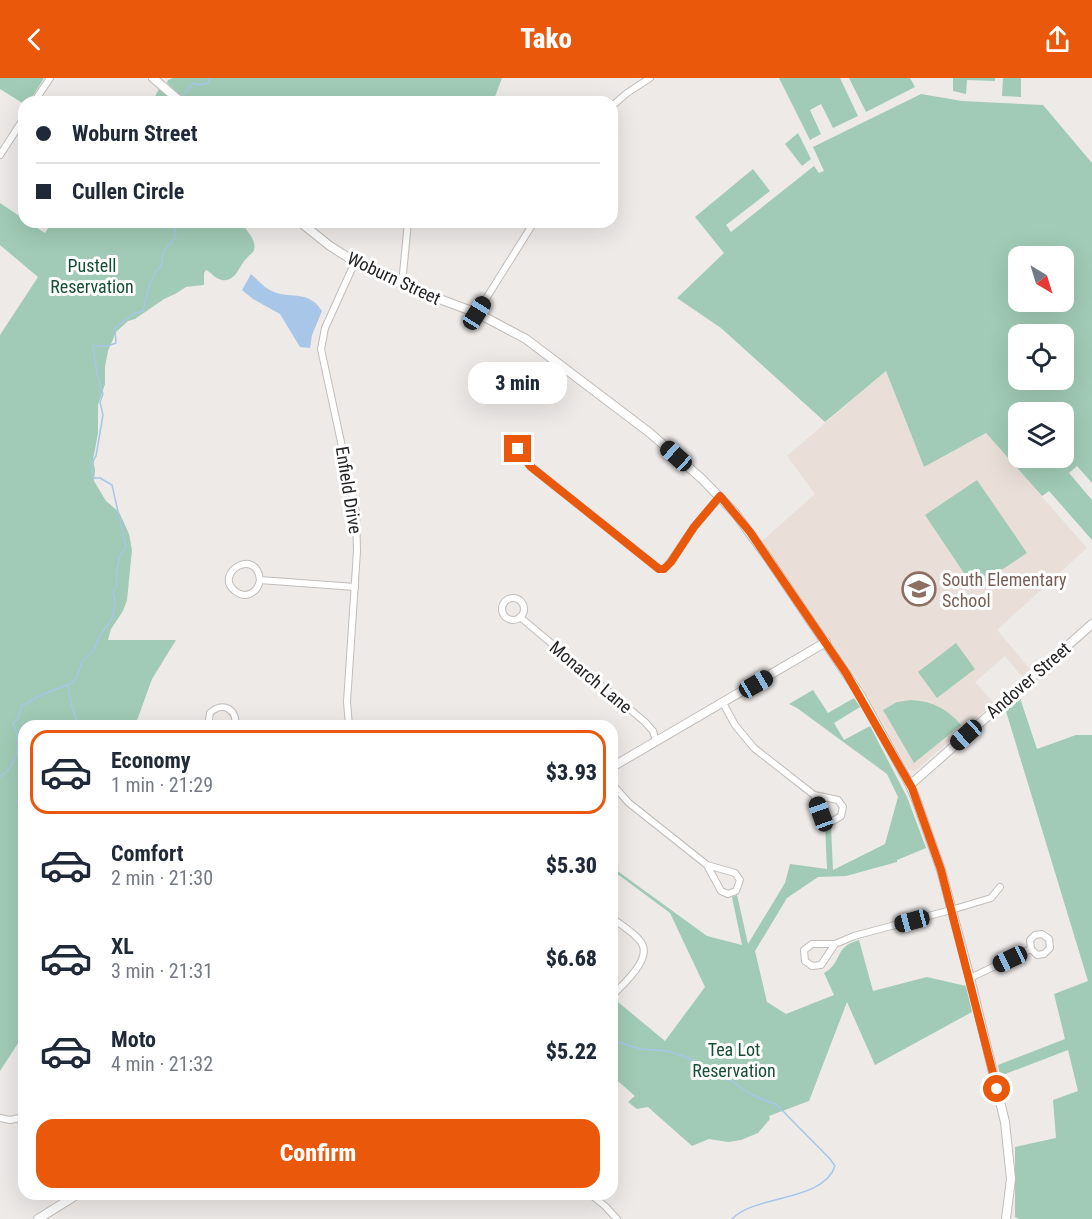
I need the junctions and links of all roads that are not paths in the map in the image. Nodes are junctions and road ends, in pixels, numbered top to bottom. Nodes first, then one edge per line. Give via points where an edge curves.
1 (50, 78) edge
2 (153, 78) edge
3 (650, 78) edge
4 (38, 96) edge
5 (174, 96) edge
6 (618, 101) edge
7 (18, 127) edge
8 (0, 155) edge
9 (307, 228) edge
10 (407, 228) edge
11 (530, 228) edge
12 (355, 262) junction
13 (402, 284) junction
14 (477, 313) junction
15 (518, 449) dead end
16 (720, 496) junction
17 (260, 580) junction
18 (355, 587) junction
19 (520, 617) dead end
20 (1092, 624) edge
21 (826, 642) junction
22 (723, 703) junction
23 (209, 720) edge
24 (235, 720) edge
25 (348, 720) edge
26 (656, 741) junction
27 (618, 763) edge
28 (910, 785) junction
29 (618, 791) edge
30 (814, 795) junction
31 (707, 865) junction
32 (1000, 887) dead end
33 (951, 910) junction
34 (618, 923) edge
35 (835, 944) junction
36 (1031, 949) dead end
37 (970, 978) junction
38 (618, 989) edge
39 (0, 1118) edge
40 (18, 1118) edge
41 (68, 1200) edge
42 (598, 1200) edge
43 (38, 1219) edge
44 (617, 1219) edge
45 (1006, 1219) edge

1 - 4 street
2 - 5 street
3 - 6 street
7 - 8 street
9 - 12 street, Woburn Street
10 - 13 street
11 - 14 street
12 - 13 street, Woburn Street
12 - 18 street, Enfield Drive via 325,328 321,349 356,512
13 - 14 street, Woburn Street
14 - 16 street, Woburn Street via 514,331 548,355 650,434
15 - 16 street via 530,466 659,569 671,562
16 - 21 street, Woburn Street via 750,532
17 - 17 street via 254,567 244,564 232,571 229,580 233,590 247,595 256,590
17 - 18 street
18 - 25 street, Enfield Drive via 346,702
19 - 26 street, Monarch Lane via 645,722
20 - 28 street, Andover Street
21 - 22 street
21 - 28 street, Woburn Street via 865,702
22 - 26 street
22 - 30 street via 754,748
23 - 24 street via 217,707 226,707
26 - 27 street
28 - 33 street, Woburn Street
29 - 31 street
30 - 30 street via 824,818 833,820 841,816 843,807 838,800
31 - 31 street via 721,891 736,891 740,880 735,873
32 - 33 street via 991,898
33 - 35 street
33 - 37 street, Woburn Street
34 - 38 street via 640,941 644,951 642,962
35 - 35 street via 809,945 804,952 805,961 819,966
36 - 37 street
37 - 45 street, Woburn Street via 1005,1122 1011,1179
39 - 40 street
41 - 43 street
42 - 44 street

